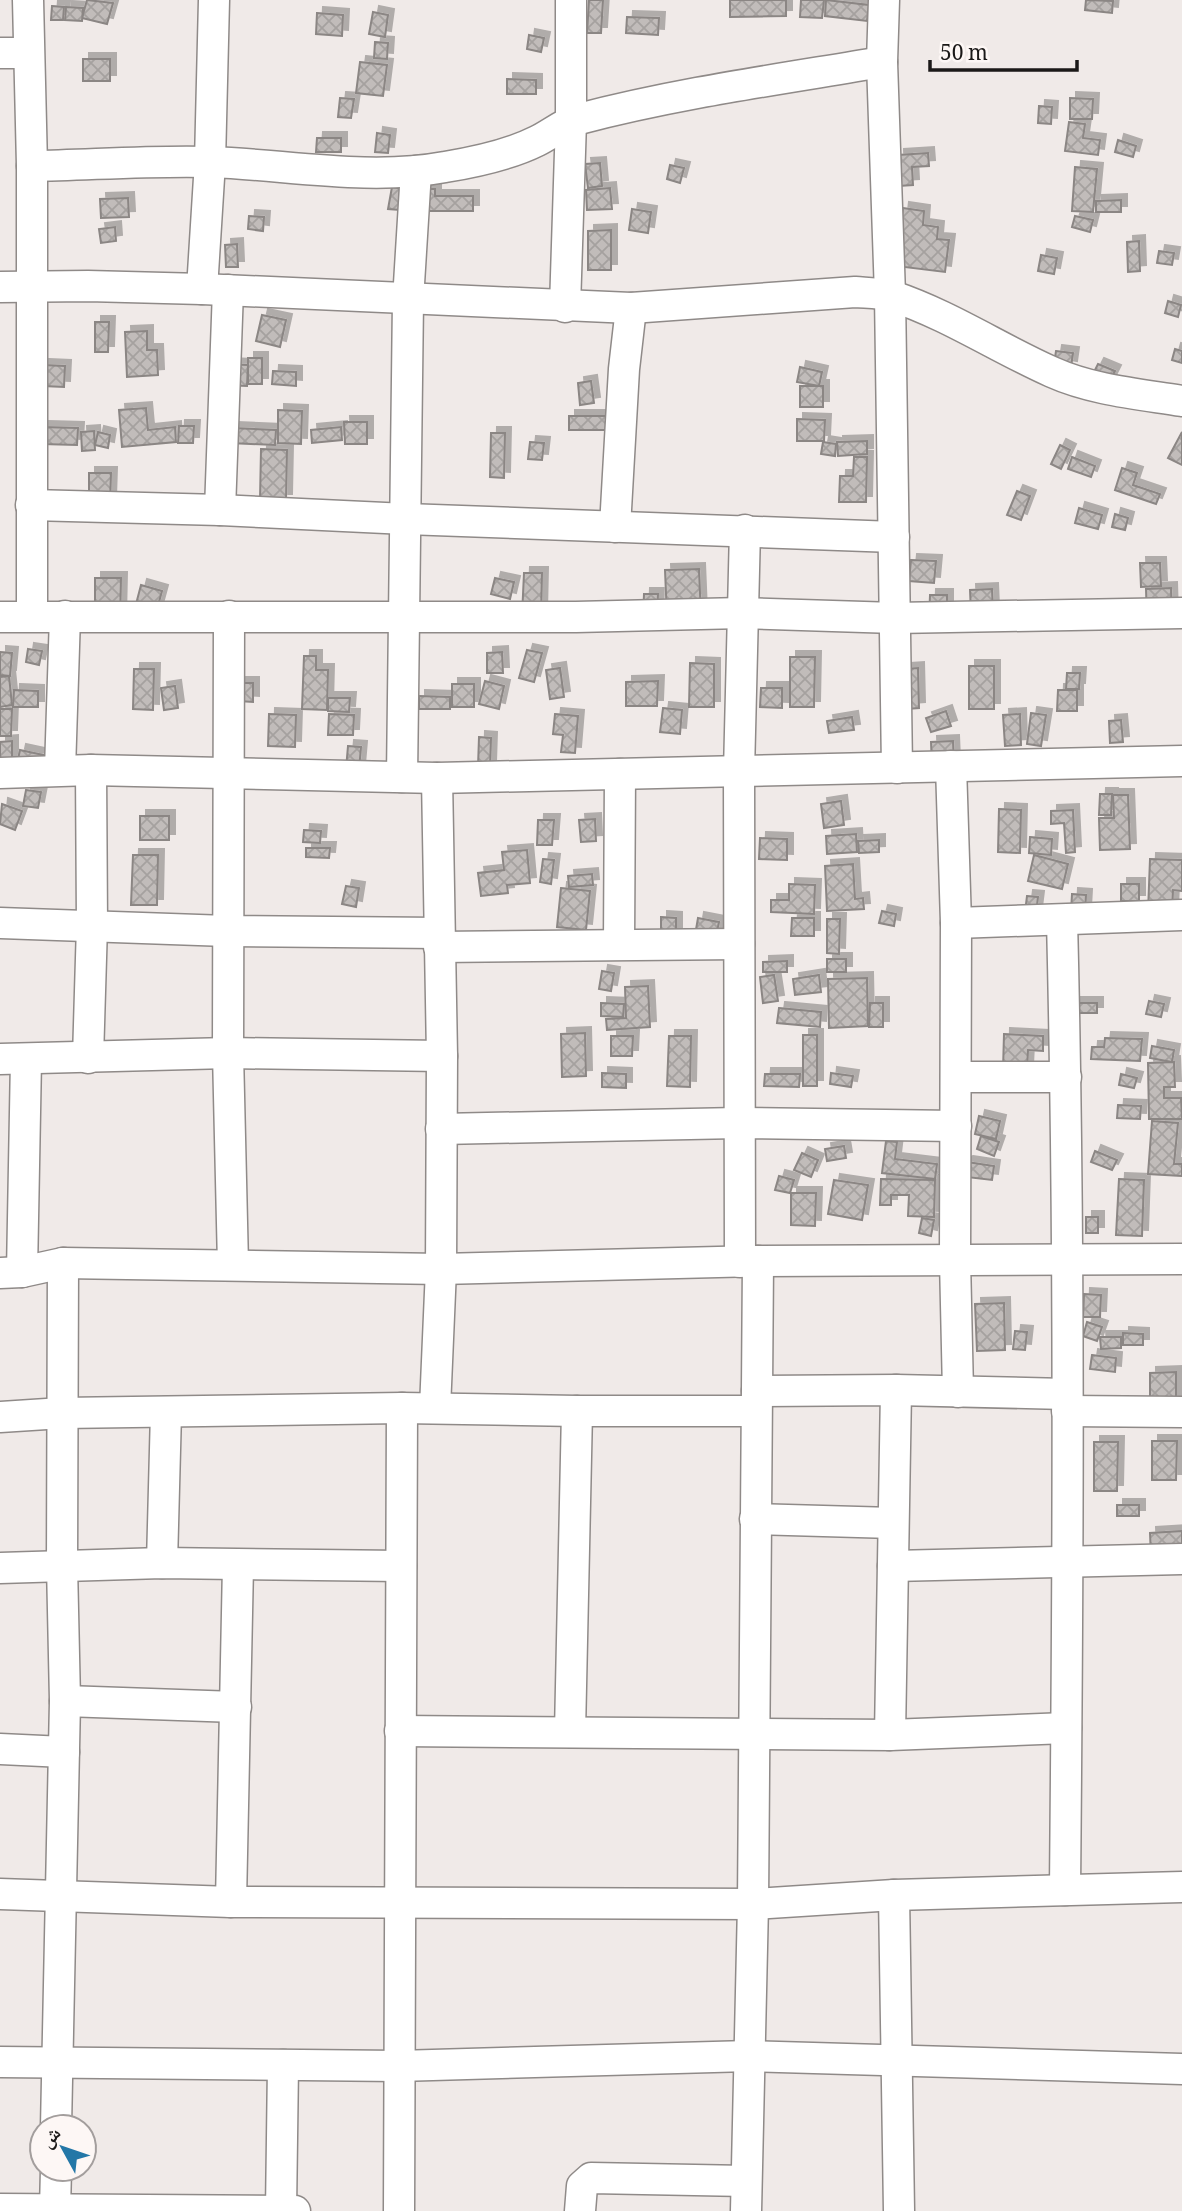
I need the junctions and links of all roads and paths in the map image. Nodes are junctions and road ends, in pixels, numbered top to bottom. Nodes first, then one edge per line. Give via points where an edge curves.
1 (28, 0) edge
2 (214, 0) edge
3 (571, 0) edge
4 (884, 0) edge
5 (14, 53) edge
6 (882, 62) junction
7 (571, 121) junction
8 (210, 162) junction
9 (32, 166) junction
10 (416, 171) junction
11 (32, 285) junction
12 (0, 286) edge
13 (215, 290) junction
14 (890, 295) junction
15 (408, 300) junction
16 (565, 307) junction
17 (631, 308) junction
18 (1182, 401) edge
19 (30, 505) junction
20 (219, 510) junction
21 (406, 519) junction
22 (615, 527) junction
23 (745, 530) junction
24 (894, 537) junction
25 (742, 613) junction
26 (1182, 614) edge
27 (32, 615) junction
28 (65, 616) junction
29 (229, 616) junction
30 (403, 616) junction
31 (0, 617) edge
32 (895, 618) junction
33 (1182, 761) edge
34 (951, 766) junction
35 (897, 768) junction
36 (60, 770) junction
37 (91, 770) junction
38 (739, 772) junction
39 (0, 773) edge
40 (228, 774) junction
41 (620, 774) junction
42 (402, 777) junction
43 (437, 778) junction
44 (1182, 915) edge
45 (1062, 920) junction
46 (0, 923) edge
47 (956, 923) junction
48 (92, 925) junction
49 (227, 931) junction
50 (439, 940) junction
51 (619, 943) junction
52 (739, 944) junction
53 (228, 1053) junction
54 (442, 1056) junction
55 (88, 1058) junction
56 (13, 1059) edge
57 (956, 1077) junction
58 (1066, 1077) junction
59 (738, 1123) junction
60 (956, 1126) junction
61 (440, 1129) junction
62 (1067, 1259) junction
63 (1182, 1259) edge
64 (749, 1261) junction
65 (955, 1261) junction
66 (63, 1263) junction
67 (233, 1265) junction
68 (441, 1269) junction
69 (11, 1272) edge
70 (896, 1390) junction
71 (957, 1392) junction
72 (756, 1401) junction
73 (1066, 1403) junction
74 (402, 1408) junction
75 (435, 1408) junction
76 (577, 1411) junction
77 (166, 1412) junction
78 (1182, 1412) edge
79 (62, 1413) junction
80 (0, 1417) edge
81 (755, 1519) junction
82 (893, 1523) junction
83 (1182, 1559) edge
84 (1068, 1562) junction
85 (162, 1563) junction
86 (62, 1565) junction
87 (238, 1565) junction
88 (401, 1566) junction
89 (892, 1566) junction
90 (0, 1568) edge
91 (65, 1701) junction
92 (236, 1707) junction
93 (1066, 1728) junction
94 (400, 1731) junction
95 (570, 1732) junction
96 (753, 1732) junction
97 (890, 1735) junction
98 (0, 1749) edge
99 (64, 1752) junction
100 (1182, 1886) edge
101 (1065, 1890) junction
102 (0, 1894) edge
103 (894, 1895) junction
104 (60, 1896) junction
105 (231, 1902) junction
106 (400, 1902) junction
107 (754, 1904) junction
108 (749, 2056) junction
109 (0, 2062) edge
110 (57, 2062) junction
111 (896, 2062) junction
112 (283, 2065) junction
113 (398, 2066) junction
114 (1182, 2069) edge
115 (56, 2113) edge
116 (746, 2181) junction
117 (60, 2183) edge
118 (0, 2208) edge
119 (68, 2210) edge
120 (241, 2210) edge
121 (281, 2211) edge
122 (295, 2211) edge
123 (399, 2211) edge
124 (580, 2211) edge
125 (746, 2211) edge
126 (899, 2211) edge

1 - 5 street
2 - 8 street
3 - 7 street
4 - 6 street
5 - 9 street
6 - 7 street via 656,100
6 - 14 street
7 - 10 street via 507,153
7 - 16 street
8 - 9 street
8 - 10 street
8 - 13 street
9 - 11 street
10 - 15 street
11 - 12 street
11 - 13 street
11 - 19 street
13 - 15 street
13 - 20 street
14 - 17 street via 855,292
14 - 18 street via 955,322 1053,373 1091,386
14 - 24 street
15 - 16 street
15 - 21 street
16 - 17 street
17 - 22 street
19 - 20 street
19 - 27 street
20 - 21 street
21 - 22 street
21 - 30 street
22 - 23 street
23 - 24 street
23 - 25 street
24 - 32 street
25 - 30 street
25 - 32 street
25 - 38 street
26 - 32 street
27 - 28 street
27 - 31 street
28 - 29 street
28 - 36 street
29 - 30 street
29 - 40 street
30 - 42 street
32 - 35 street
33 - 34 street
34 - 35 street
34 - 47 street
35 - 38 street
36 - 37 street
36 - 39 street
37 - 40 street
37 - 48 street
38 - 41 street
38 - 52 street
40 - 42 street
40 - 49 street
41 - 43 street
41 - 51 street
42 - 43 street
43 - 50 street
44 - 45 street
45 - 47 street
45 - 58 street
46 - 48 street
47 - 57 street
48 - 49 street
48 - 55 street
49 - 50 street
49 - 53 street
50 - 51 street
50 - 54 street
51 - 52 street
52 - 59 street
53 - 54 street
53 - 55 street
53 - 67 street
54 - 61 street
55 - 56 street
56 - 69 street
57 - 58 street
57 - 60 street
58 - 62 street
59 - 60 street
59 - 61 street
59 - 64 street
60 - 65 street
61 - 68 street
62 - 63 street
62 - 65 street
62 - 73 street
64 - 65 street
64 - 68 street
64 - 72 street
65 - 71 street
66 - 67 street
66 - 69 street
66 - 79 street
67 - 68 street
68 - 75 street
70 - 71 street
70 - 72 street
70 - 82 street
71 - 73 street
72 - 76 street
72 - 81 street
73 - 78 street
73 - 84 street
74 - 75 street
74 - 77 street
74 - 88 street
75 - 76 street
76 - 95 street
77 - 79 street
77 - 85 street
79 - 80 street
79 - 86 street
81 - 82 street
81 - 96 street
82 - 89 street
83 - 84 street
84 - 89 street
84 - 93 street
85 - 86 street
85 - 87 street
86 - 90 street
86 - 91 street
87 - 88 street
87 - 92 street
88 - 94 street
89 - 97 street
91 - 92 street
91 - 99 street
92 - 105 street
93 - 97 street
93 - 101 street
94 - 95 street
94 - 106 street
95 - 96 street
96 - 97 street
96 - 107 street
98 - 99 street
99 - 104 street
100 - 101 street
101 - 103 street
102 - 104 street
103 - 107 street
103 - 111 street
104 - 105 street
104 - 110 street
105 - 106 street
106 - 107 street
106 - 113 street
107 - 108 street
108 - 111 street
108 - 113 street
108 - 116 street
109 - 110 street
110 - 112 street
110 - 115 street
111 - 114 street
111 - 126 street
112 - 113 street
112 - 121 street
113 - 123 street
116 - 124 street via 591,2178 582,2186
116 - 125 street
117 - 119 street
118 - 119 street
119 - 120 street
120 - 121 street
121 - 122 street

